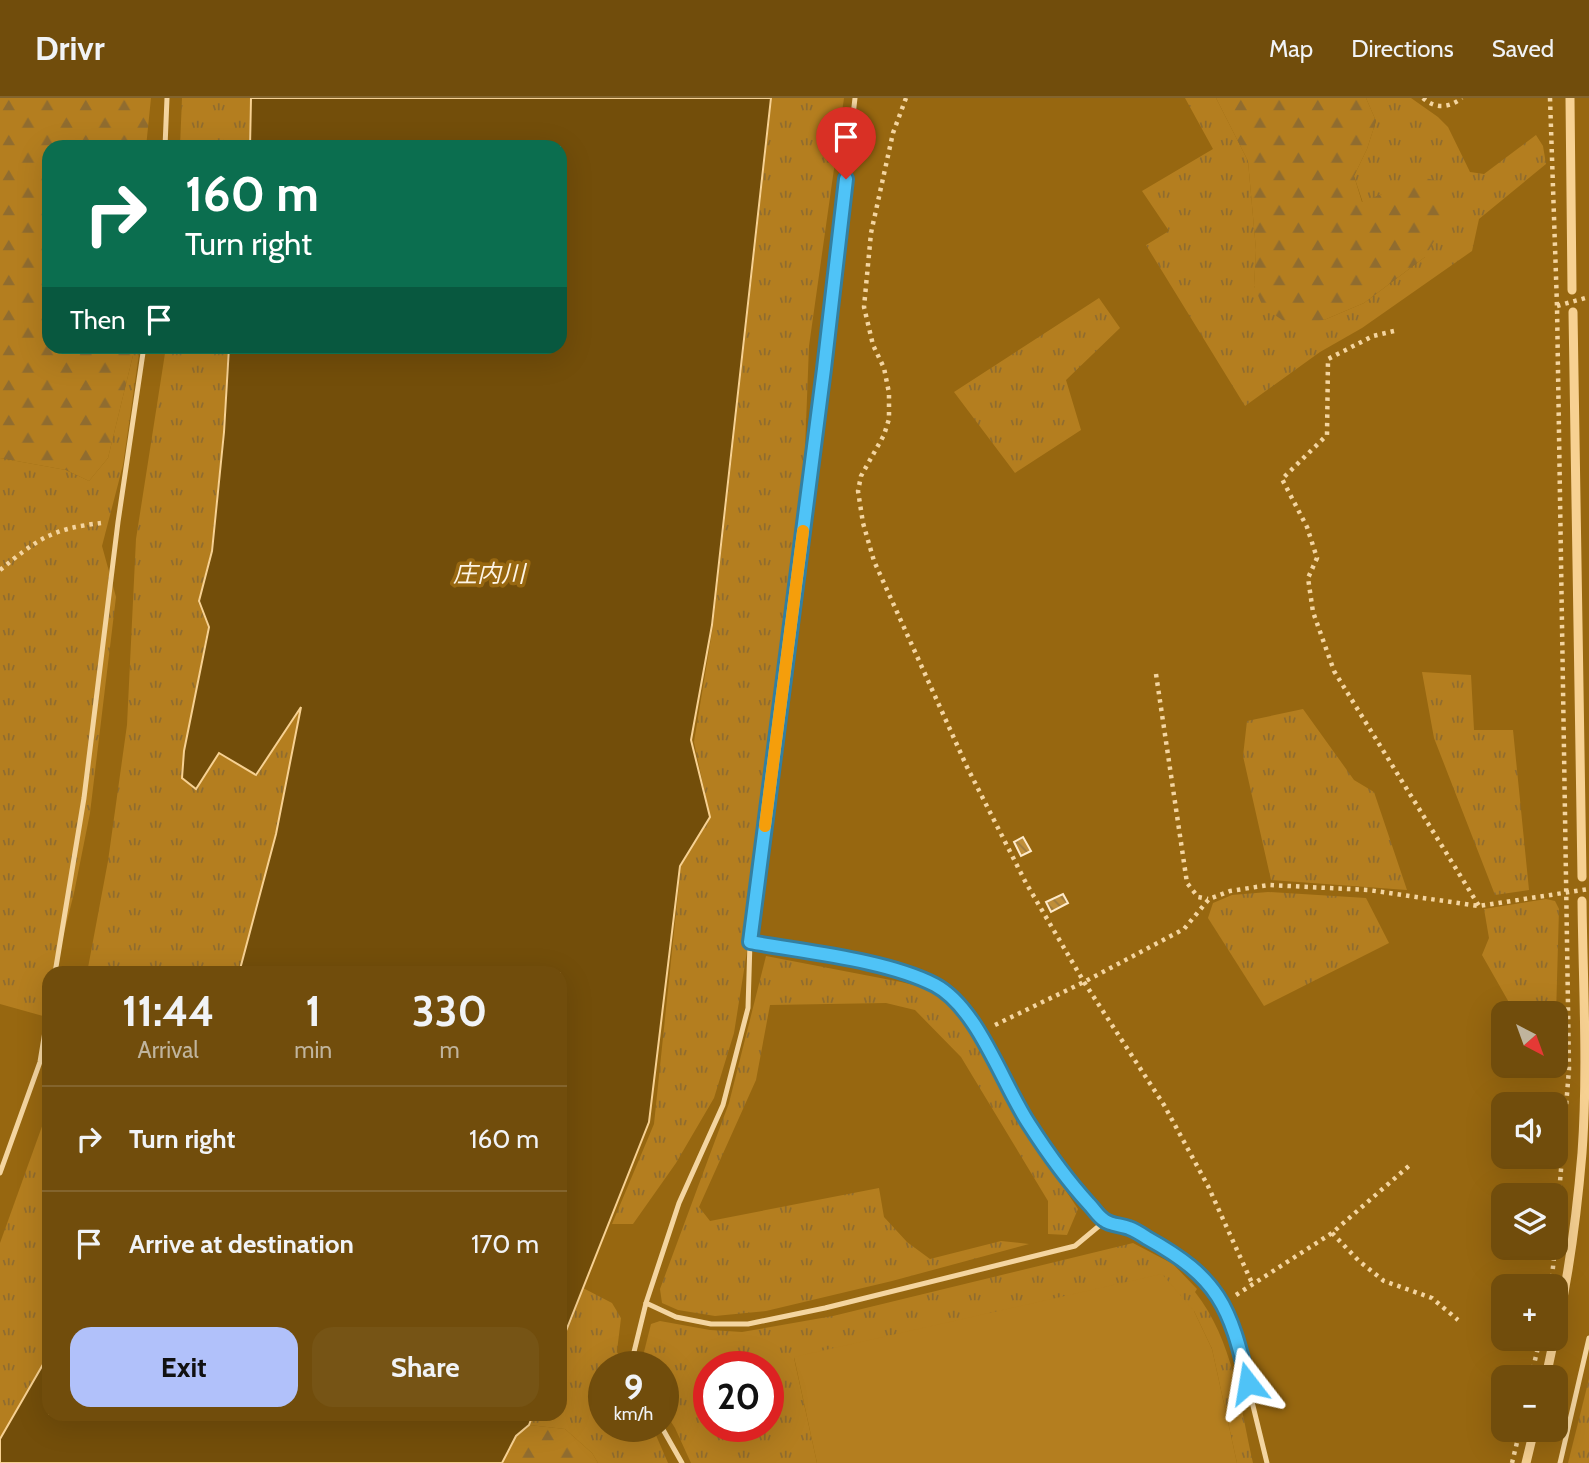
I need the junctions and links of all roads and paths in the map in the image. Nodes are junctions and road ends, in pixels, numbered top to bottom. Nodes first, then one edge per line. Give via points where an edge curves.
1 (167, 98) edge
2 (855, 98) edge
3 (906, 98) edge
4 (1423, 98) edge
5 (1462, 98) edge
6 (1550, 98) edge
7 (165, 140) edge
8 (1589, 297) edge
9 (1557, 306) junction
10 (1394, 331) dead end
11 (143, 354) edge
12 (118, 522) junction
13 (0, 570) edge
14 (1156, 674) dead end
15 (1589, 889) edge
16 (1564, 891) junction
17 (1209, 899) junction
18 (1479, 906) junction
19 (750, 942) junction
20 (56, 966) edge
21 (1084, 982) junction
22 (980, 1032) junction
23 (42, 1050) edge
24 (1410, 1166) dead end
25 (0, 1173) edge
26 (1560, 1183) edge
27 (1104, 1221) junction
28 (1332, 1233) junction
29 (1252, 1283) junction
30 (646, 1303) junction
31 (1224, 1304) junction
32 (1458, 1320) dead end
33 (1589, 1338) edge
34 (634, 1351) edge
35 (670, 1442) edge
36 (1517, 1442) edge
37 (682, 1463) edge
38 (1267, 1463) edge
39 (1512, 1463) edge
40 (1560, 1463) edge

1 - 7 lane
2 - 19 lane
3 - 21 path via 893,133 871,233 864,307 884,368 889,419 861,476 858,491 863,523 874,561 967,767 1026,883
4 - 5 path via 1441,107
6 - 9 path
8 - 9 path
9 - 16 path
10 - 18 path via 1373,336 1328,359 1327,435 1282,479 1317,558 1308,578 1313,612 1334,671
11 - 12 lane
12 - 13 path via 71,527 37,540
12 - 20 lane via 84,798
14 - 17 path via 1187,883 1198,897
15 - 16 path
16 - 18 path
16 - 26 path via 1569,1069
17 - 18 path via 1269,885 1368,890
17 - 21 path via 1184,929
19 - 22 lane via 884,967 936,986 959,1004
19 - 30 lane via 748,1008 723,1105 679,1203
21 - 22 path
21 - 29 path via 1170,1117 1208,1186
22 - 27 lane via 1029,1124
23 - 25 lane
24 - 28 path
27 - 30 lane via 1075,1246 748,1324 711,1324 676,1317
27 - 31 lane via 1130,1228 1172,1251 1202,1276
28 - 29 path
28 - 32 path via 1384,1281 1432,1298
29 - 31 path
30 - 34 lane
31 - 38 lane
33 - 40 lane
35 - 37 lane
36 - 39 path

